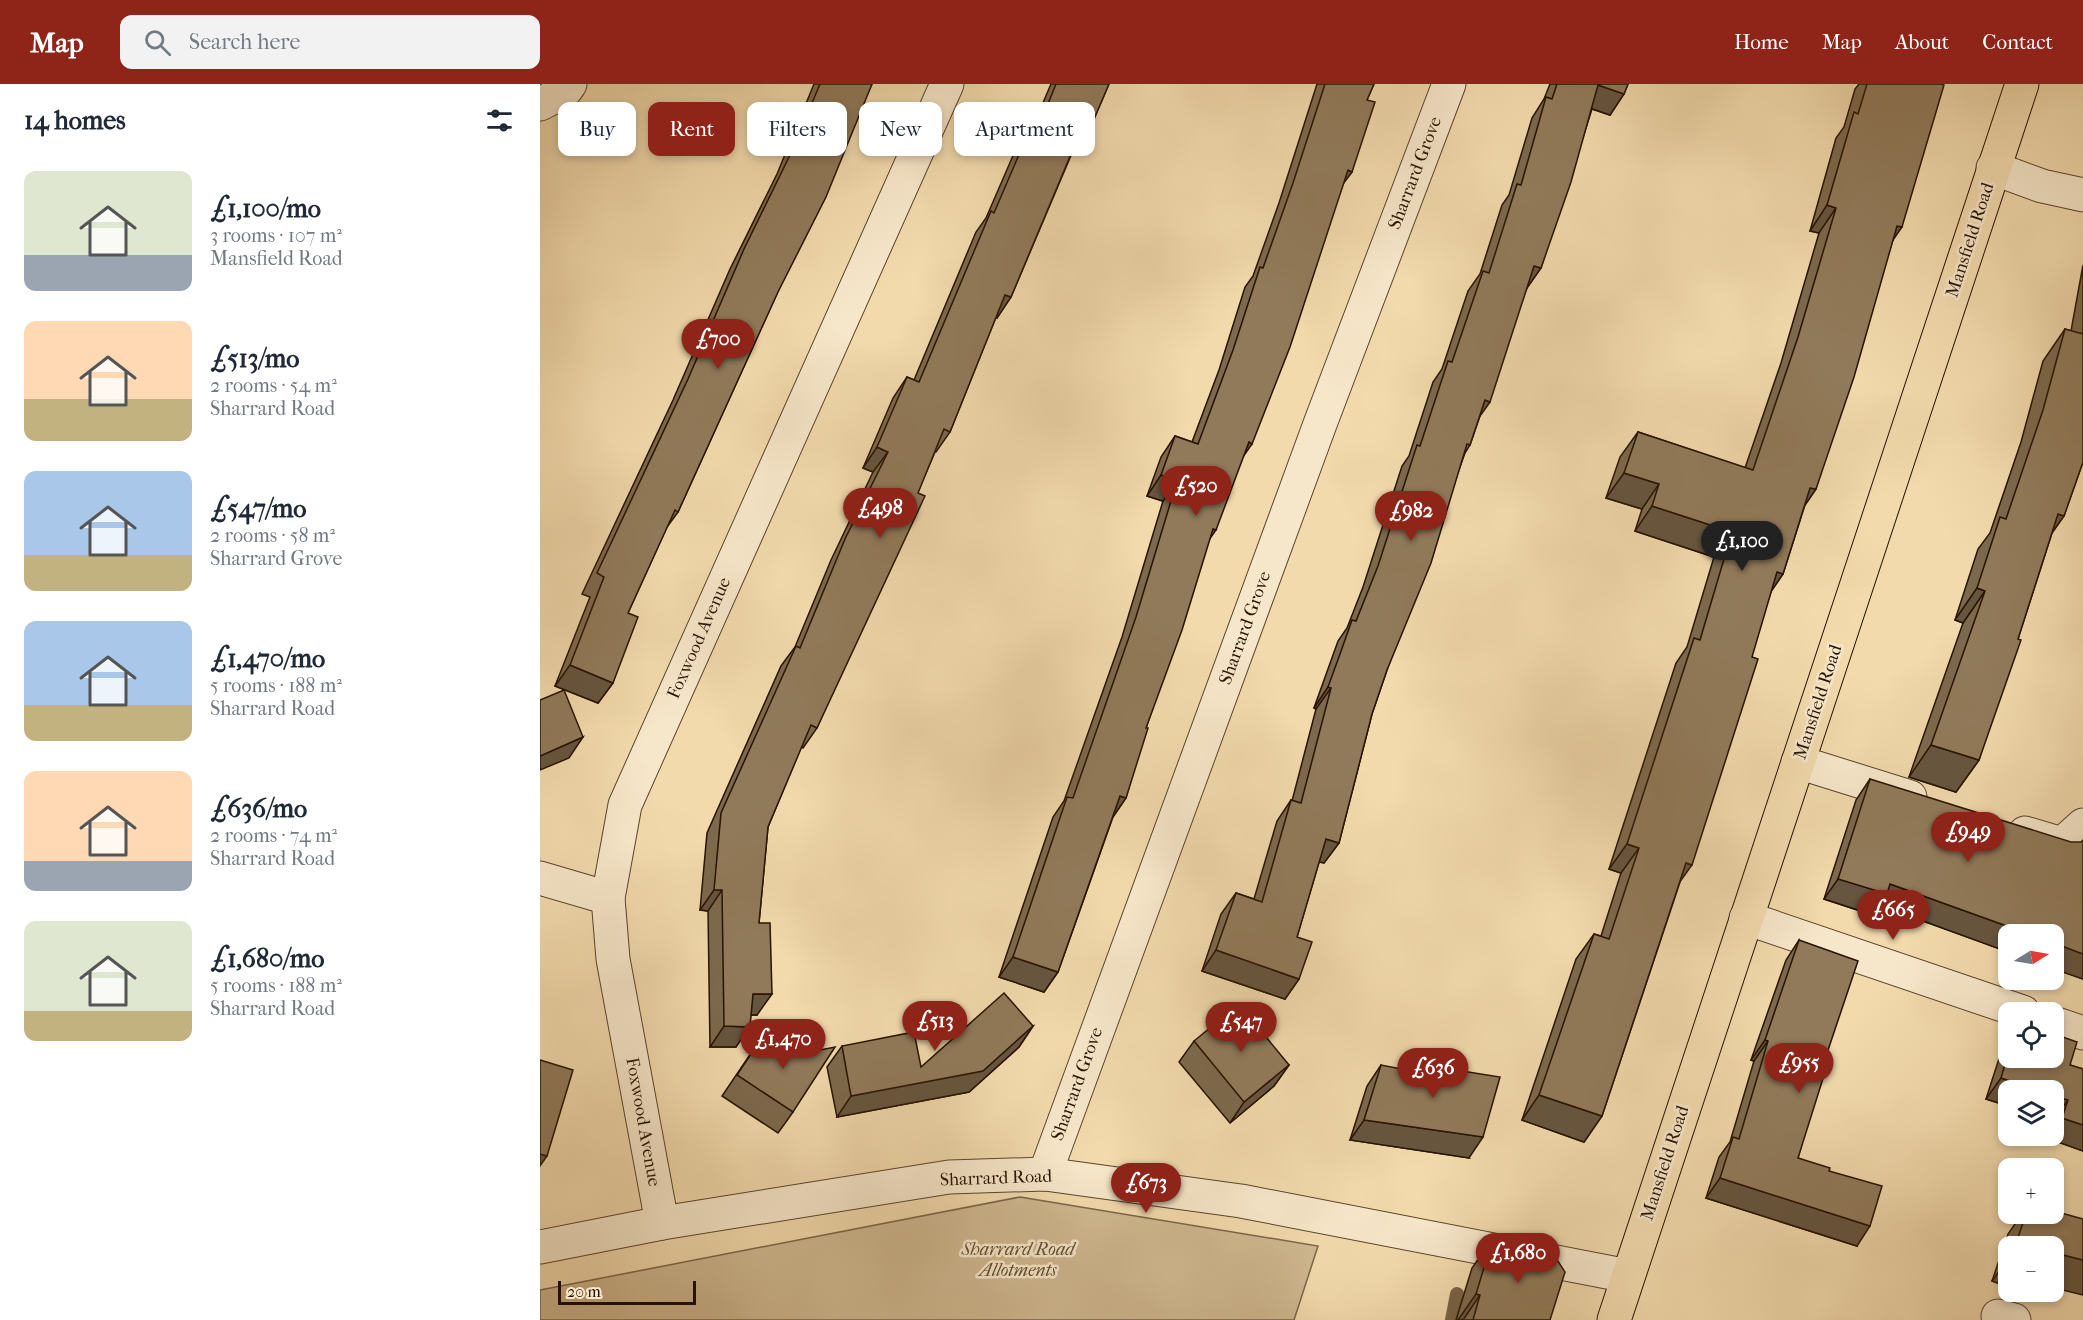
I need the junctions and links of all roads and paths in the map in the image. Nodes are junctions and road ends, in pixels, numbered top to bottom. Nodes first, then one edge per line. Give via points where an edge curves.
1 (570, 84) edge
2 (947, 84) edge
3 (1449, 84) edge
4 (2022, 84) edge
5 (540, 104) edge
6 (1994, 168) junction
7 (2083, 195) edge
8 (1798, 762) junction
9 (1941, 807) edge
10 (1996, 824) edge
11 (2083, 825) edge
12 (540, 878) edge
13 (608, 898) junction
14 (1746, 918) junction
15 (1998, 1004) edge
16 (2064, 1026) edge
17 (2083, 1033) edge
18 (1045, 1174) junction
19 (662, 1223) junction
20 (540, 1247) edge
21 (1628, 1276) junction
22 (1614, 1320) edge

1 - 5 street via 565,91
2 - 13 street, Foxwood Avenue via 625,805
3 - 18 street, Sharrard Grove
4 - 6 main road, Mansfield Road
6 - 7 street
6 - 8 main road, Mansfield Road
8 - 9 street
8 - 14 main road, Mansfield Road
10 - 11 street via 2062,844
12 - 13 street
13 - 19 street, Foxwood Avenue via 613,960
14 - 15 street
14 - 21 main road, Mansfield Road
16 - 17 street
18 - 19 street, Sharrard Road via 949,1177
18 - 21 street, Sharrard Road via 1241,1201
19 - 20 street, Sharrard Road
21 - 22 main road, Mansfield Road

